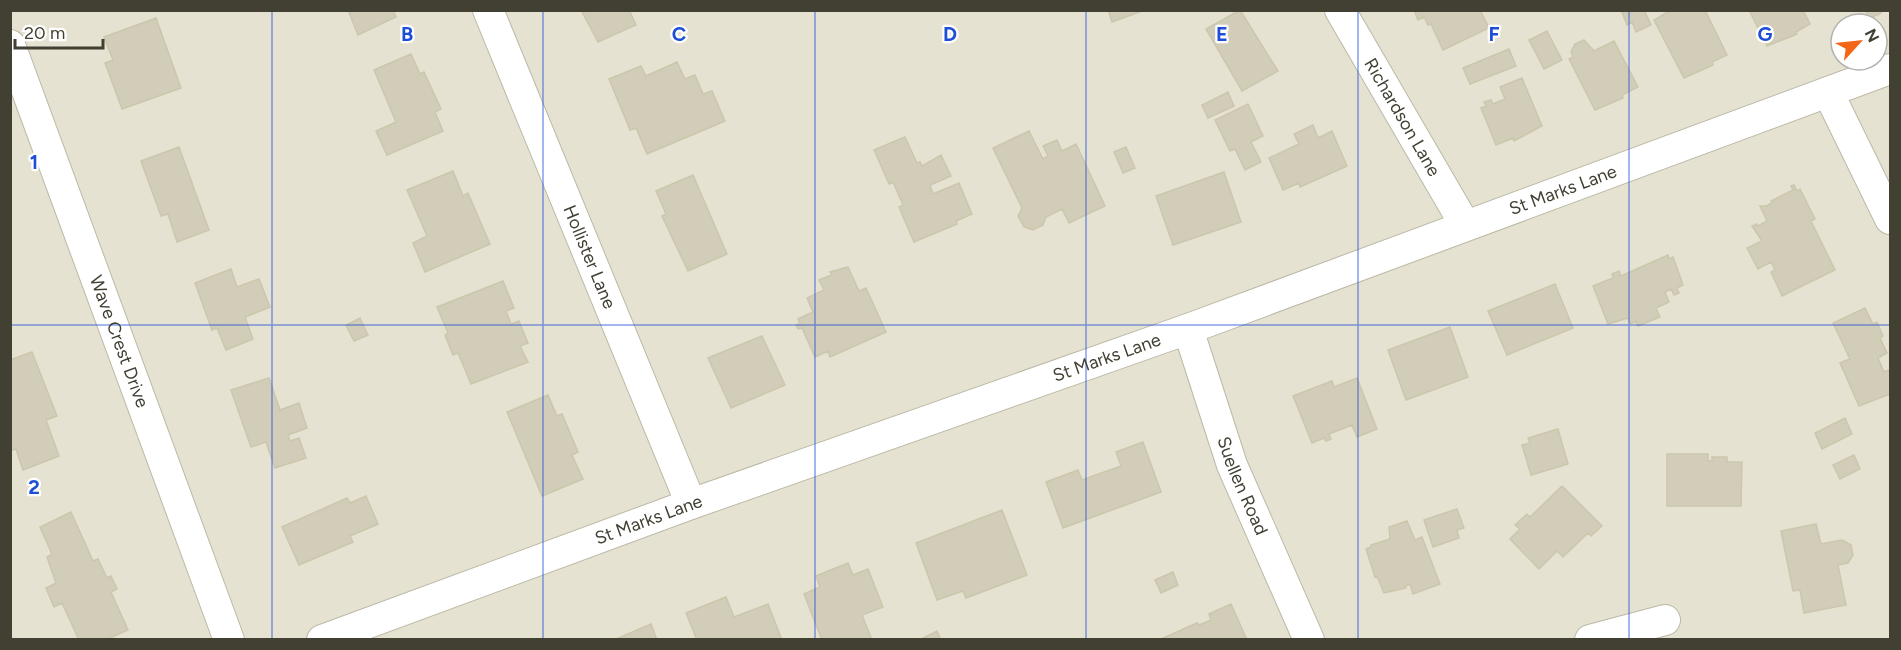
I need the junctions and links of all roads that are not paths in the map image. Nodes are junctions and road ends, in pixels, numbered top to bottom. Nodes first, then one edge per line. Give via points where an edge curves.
1 (488, 10) edge
2 (1340, 10) edge
3 (10, 45) edge
4 (1890, 69) edge
5 (1828, 92) junction
6 (1890, 219) edge
7 (1465, 225) junction
8 (1188, 329) junction
9 (691, 504) junction
10 (1665, 620) dead end
11 (386, 628) edge
12 (230, 639) edge
13 (322, 639) edge
14 (1309, 639) edge
15 (1590, 639) edge

1 - 9 street, Hollister Lane
2 - 7 street, Richardson Lane
3 - 12 street, Wave Crest Drive
4 - 5 street, St Marks Lane
5 - 6 street
5 - 7 street, St Marks Lane
7 - 8 street, St Marks Lane
8 - 9 street, St Marks Lane
8 - 14 street, Suellen Road via 1232,465
9 - 11 street, St Marks Lane
10 - 15 street
11 - 13 street, St Marks Lane

